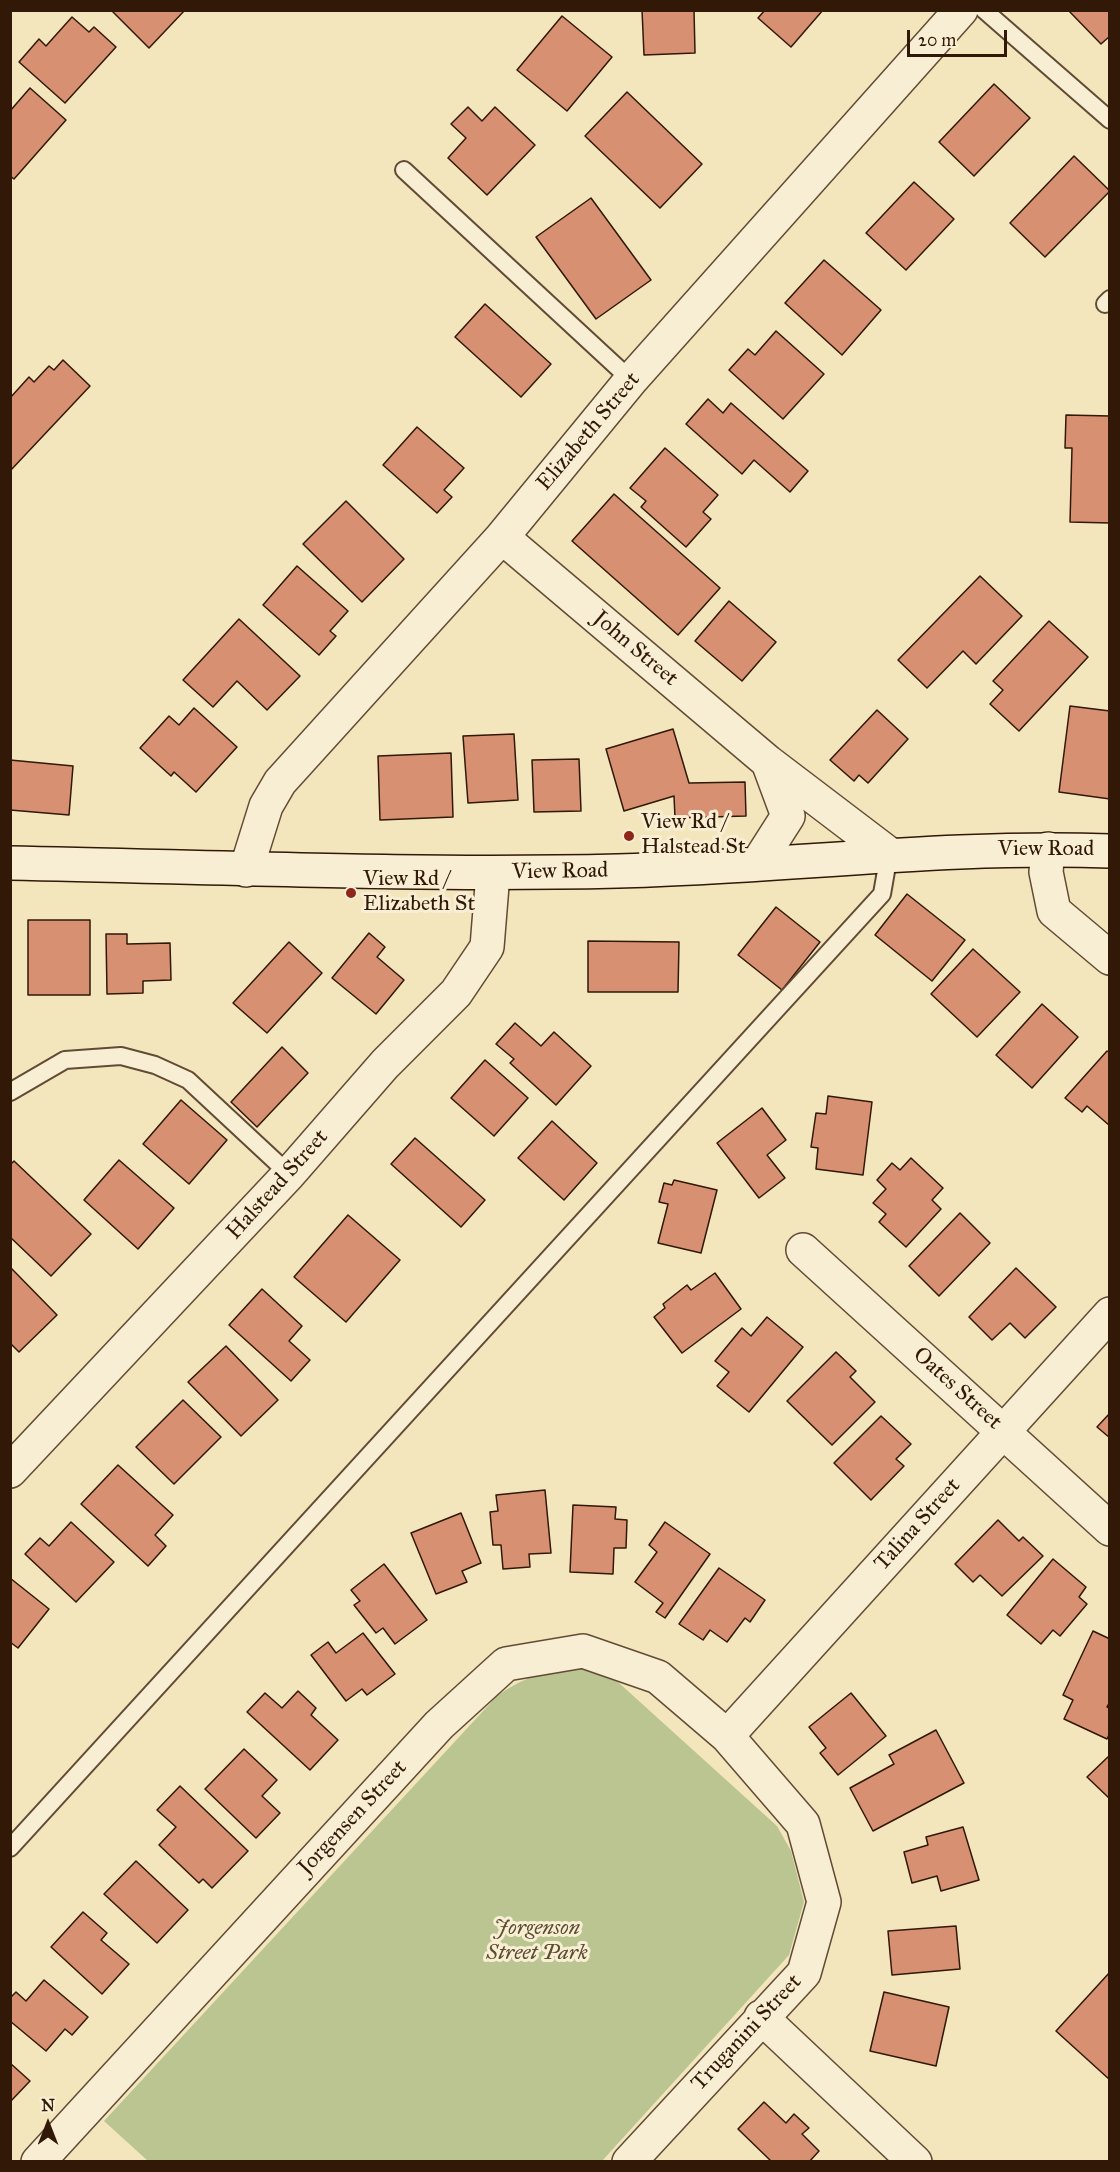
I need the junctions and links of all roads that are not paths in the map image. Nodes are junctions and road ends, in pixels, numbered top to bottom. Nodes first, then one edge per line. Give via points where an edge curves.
1 (960, 10) edge
2 (984, 10) edge
3 (1110, 120) edge
4 (404, 170) dead end
5 (631, 380) junction
6 (501, 537) junction
7 (768, 762) junction
8 (1048, 849) junction
9 (1110, 851) edge
10 (889, 854) junction
11 (10, 863) edge
12 (758, 863) junction
13 (246, 870) junction
14 (493, 873) junction
15 (1110, 958) edge
16 (10, 1092) edge
17 (289, 1174) junction
18 (803, 1250) dead end
19 (1110, 1314) edge
20 (1003, 1431) junction
21 (10, 1471) edge
22 (1110, 1529) edge
23 (727, 1736) junction
24 (10, 1848) edge
25 (761, 2017) junction
26 (38, 2162) edge
27 (629, 2162) edge
28 (915, 2162) edge

1 - 5 street, Elizabeth Street
2 - 3 lane
4 - 5 lane
5 - 6 street, Elizabeth Street
6 - 7 street, John Street
6 - 13 street, Elizabeth Street via 280,782 266,806
7 - 10 street, John Street
7 - 12 street, John Street via 788,816
8 - 9 street, View Road
8 - 10 street, View Road
8 - 15 street via 1046,872 1054,911
10 - 12 street, View Road
10 - 24 lane via 882,894
11 - 13 street, View Road
12 - 14 street, View Road
13 - 14 street, View Road
14 - 17 street, Halstead Street via 487,947 456,993 385,1064
16 - 17 lane via 64,1060 121,1056 155,1065 188,1080
17 - 21 street, Halstead Street
18 - 20 street, Oates Street
19 - 20 street, Talina Street
20 - 22 street, Oates Street
20 - 23 street, Talina Street
23 - 25 street, Truganini Street via 803,1824 824,1902 804,1973
23 - 26 street, Jorgensen Street via 658,1677 583,1651 506,1664 439,1725
25 - 27 street, Truganini Street
25 - 28 street

